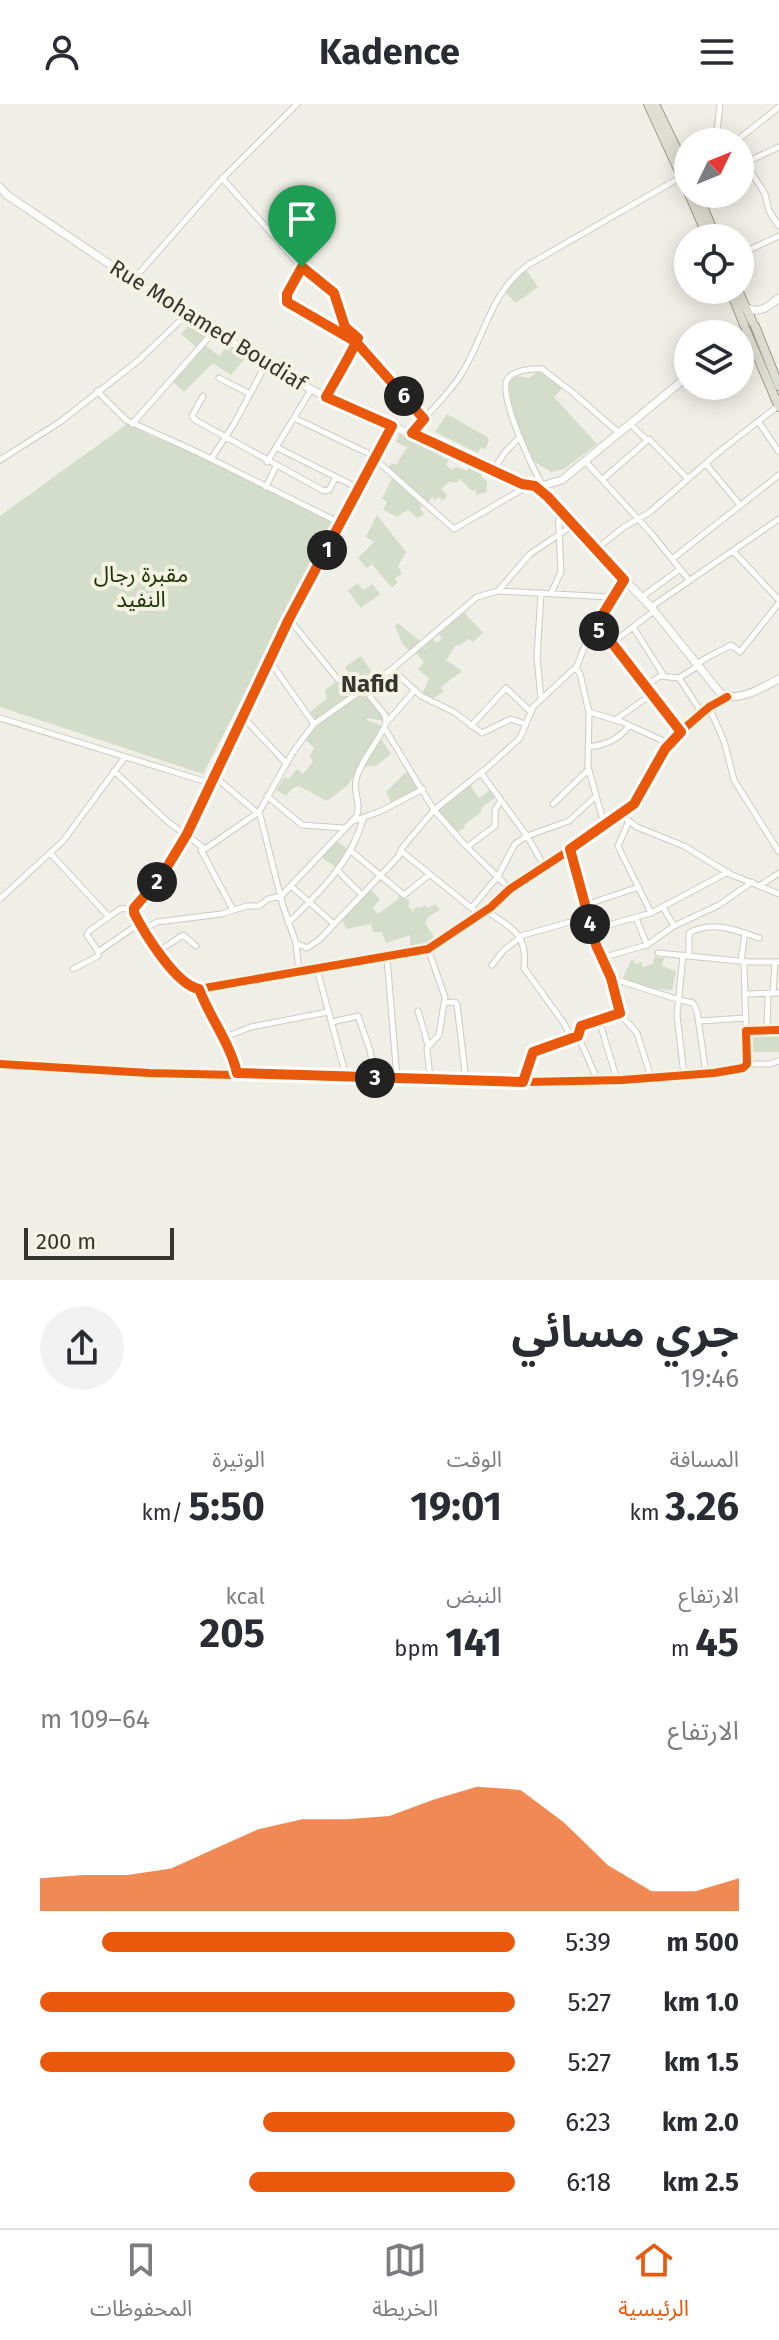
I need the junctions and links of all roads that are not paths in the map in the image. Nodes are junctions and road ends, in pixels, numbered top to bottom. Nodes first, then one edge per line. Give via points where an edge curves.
1 (297, 104) edge
2 (648, 104) edge
3 (655, 104) edge
4 (720, 104) edge
5 (779, 107) edge
6 (717, 128) edge
7 (753, 128) edge
8 (668, 136) junction
9 (779, 147) edge
10 (674, 149) edge
11 (754, 158) edge
12 (222, 178) junction
13 (674, 180) edge
14 (754, 180) edge
15 (0, 187) edge
16 (779, 226) edge
17 (779, 236) edge
18 (754, 248) edge
19 (302, 267) junction
20 (133, 280) junction
21 (779, 298) edge
22 (744, 304) edge
23 (745, 307) junction
24 (766, 308) junction
25 (188, 313) junction
26 (747, 320) edge
27 (754, 321) edge
28 (215, 330) junction
29 (754, 339) edge
30 (356, 342) junction
31 (754, 343) edge
32 (266, 364) junction
33 (219, 378) dead end
34 (778, 382) edge
35 (674, 387) edge
36 (311, 390) junction
37 (97, 391) junction
38 (248, 393) junction
39 (203, 396) dead end
40 (326, 397) junction
41 (779, 406) edge
42 (294, 418) junction
43 (424, 419) junction
44 (758, 421) junction
45 (630, 423) junction
46 (132, 424) junction
47 (392, 426) junction
48 (618, 432) junction
49 (412, 433) junction
50 (225, 436) junction
51 (519, 438) junction
52 (647, 440) junction
53 (276, 447) junction
54 (779, 452) edge
55 (375, 458) junction
56 (211, 459) junction
57 (0, 460) edge
58 (585, 460) junction
59 (267, 462) junction
60 (706, 464) junction
61 (276, 466) junction
62 (493, 470) junction
63 (779, 475) edge
64 (336, 477) junction
65 (603, 479) junction
66 (688, 479) junction
67 (562, 480) junction
68 (536, 486) junction
69 (266, 487) junction
70 (360, 489) junction
71 (555, 504) junction
72 (740, 505) junction
73 (637, 519) junction
74 (779, 519) edge
75 (341, 524) junction
76 (573, 525) junction
77 (560, 534) junction
78 (595, 550) junction
79 (733, 550) junction
80 (672, 559) junction
81 (680, 569) junction
82 (624, 580) junction
83 (689, 580) junction
84 (498, 591) junction
85 (541, 593) junction
86 (551, 593) junction
87 (611, 597) junction
88 (642, 597) junction
89 (779, 602) edge
90 (652, 609) junction
91 (289, 619) junction
92 (595, 627) junction
93 (633, 627) junction
94 (612, 643) junction
95 (269, 660) junction
96 (697, 666) junction
97 (576, 668) junction
98 (392, 669) junction
99 (664, 676) junction
100 (679, 678) junction
101 (779, 679) edge
102 (646, 686) junction
103 (364, 689) junction
104 (415, 690) junction
105 (652, 694) junction
106 (355, 695) junction
107 (727, 697) junction
108 (541, 699) junction
109 (705, 710) junction
110 (531, 712) junction
111 (589, 712) junction
112 (242, 715) junction
113 (0, 718) edge
114 (615, 720) junction
115 (314, 724) junction
116 (525, 724) junction
117 (385, 726) junction
118 (471, 726) junction
119 (629, 726) junction
120 (681, 732) junction
121 (670, 744) junction
122 (588, 747) junction
123 (125, 757) junction
124 (286, 763) junction
125 (588, 770) junction
126 (114, 771) junction
127 (481, 773) junction
128 (212, 779) junction
129 (423, 789) junction
130 (267, 796) junction
131 (595, 797) junction
132 (500, 802) junction
133 (553, 804) dead end
134 (434, 810) junction
135 (259, 812) junction
136 (621, 815) junction
137 (363, 819) junction
138 (629, 821) junction
139 (348, 825) junction
140 (605, 827) junction
141 (187, 834) junction
142 (527, 836) junction
143 (467, 847) junction
144 (201, 849) junction
145 (570, 849) junction
146 (351, 851) junction
147 (401, 851) junction
148 (779, 852) edge
149 (50, 853) junction
150 (544, 866) junction
151 (337, 870) junction
152 (728, 872) junction
153 (779, 873) edge
154 (380, 875) junction
155 (429, 875) junction
156 (498, 876) junction
157 (752, 882) junction
158 (291, 886) junction
159 (761, 886) junction
160 (639, 887) junction
161 (510, 889) junction
162 (361, 894) junction
163 (779, 894) edge
164 (281, 896) junction
165 (0, 899) edge
166 (310, 902) junction
167 (585, 905) junction
168 (663, 907) junction
169 (134, 908) junction
170 (233, 910) junction
171 (478, 911) junction
172 (651, 913) junction
173 (109, 917) junction
174 (588, 917) junction
175 (636, 918) junction
176 (288, 923) junction
177 (334, 924) junction
178 (142, 926) junction
179 (674, 926) junction
180 (591, 930) junction
181 (745, 933) junction
182 (520, 937) junction
183 (759, 938) dead end
184 (296, 943) junction
185 (647, 945) junction
186 (196, 946) dead end
187 (428, 949) junction
188 (159, 951) junction
189 (98, 952) junction
190 (658, 953) dead end
191 (686, 956) junction
192 (387, 958) junction
193 (601, 958) junction
194 (743, 962) junction
195 (777, 962) edge
196 (492, 965) dead end
197 (73, 969) dead end
198 (317, 969) junction
199 (300, 972) junction
200 (611, 978) junction
201 (199, 989) junction
202 (745, 994) junction
203 (773, 994) edge
204 (677, 1000) junction
205 (444, 1003) junction
206 (418, 1011) dead end
207 (328, 1012) junction
208 (620, 1013) junction
209 (746, 1018) junction
210 (599, 1020) junction
211 (699, 1021) junction
212 (332, 1022) junction
213 (767, 1030) junction
214 (779, 1030) edge
215 (746, 1031) junction
216 (575, 1037) junction
217 (223, 1038) junction
218 (428, 1046) junction
219 (779, 1061) edge
220 (0, 1064) edge
221 (747, 1064) junction
222 (237, 1073) junction
223 (706, 1074) junction
224 (684, 1075) junction
225 (346, 1077) junction
226 (651, 1077) junction
227 (375, 1078) junction
228 (397, 1078) junction
229 (430, 1079) junction
230 (466, 1080) junction
231 (598, 1081) junction
232 (618, 1081) junction
233 (523, 1082) junction

1 - 12 street
2 - 8 main road
3 - 8 main road
4 - 6 street
5 - 7 street
8 - 10 main road
9 - 11 street
12 - 19 street
12 - 20 street
13 - 43 street via 519,272 503,288 461,375
14 - 16 street
15 - 20 street, Rue Mohamed Boudiaf
17 - 18 street
19 - 30 street via 334,293
19 - 30 street via 287,302
20 - 25 street, Rue Mohamed Boudiaf
21 - 24 street
22 - 23 main road
23 - 24 street
23 - 26 main road
24 - 27 street
25 - 28 street, Rue Mohamed Boudiaf
25 - 37 street
28 - 32 street, Rue Mohamed Boudiaf
28 - 46 street
29 - 34 main road
30 - 40 street
30 - 43 street
31 - 41 main road
32 - 36 street, Rue Mohamed Boudiaf
32 - 38 street
33 - 38 street
35 - 45 street
36 - 40 street, Rue Mohamed Boudiaf
36 - 42 street
37 - 46 street
37 - 57 street
38 - 50 street
39 - 50 street via 192,417
40 - 47 street, Rue Mohamed Boudiaf
41 - 44 street
42 - 53 street
42 - 55 street
43 - 49 street
44 - 54 street
44 - 60 street
45 - 48 street
45 - 52 street
46 - 56 street
47 - 49 street, Rue Mohamed Boudiaf
47 - 55 street
48 - 51 street via 537,368 507,381
48 - 58 street
49 - 62 street, Rue Mohamed Boudiaf
50 - 56 street
50 - 59 street
51 - 62 street
51 - 68 street
52 - 65 street
52 - 66 street via 652,439
53 - 59 street
53 - 64 street
55 - 68 street via 455,529
55 - 70 street
56 - 69 street
58 - 65 street
58 - 67 street
59 - 61 street
60 - 66 street
60 - 72 street
61 - 64 street via 325,491
61 - 69 street
62 - 68 street, Rue Mohamed Boudiaf
63 - 72 street
64 - 70 street
65 - 73 street
66 - 73 street
67 - 68 street
67 - 71 street
68 - 71 street, Rue Mohamed Boudiaf
69 - 75 street
70 - 75 street
71 - 76 street, Rue Mohamed Boudiaf
71 - 77 street
72 - 80 street
73 - 78 street
73 - 80 street
74 - 79 street
75 - 91 street
76 - 77 street
76 - 78 street, Rue Mohamed Boudiaf
77 - 84 street via 530,554
77 - 86 street via 561,572
78 - 82 street, Rue Mohamed Boudiaf
79 - 83 street
79 - 89 street
80 - 81 street
81 - 83 street
81 - 88 street
82 - 87 street
82 - 88 street, Rue Mohamed Boudiaf
83 - 90 street
84 - 85 street
84 - 98 street via 477,597
85 - 86 street
85 - 108 street
86 - 87 street
87 - 92 street
88 - 90 street, Rue Mohamed Boudiaf
89 - 96 street via 740,652 731,645
90 - 93 street
90 - 96 street, Rue Mohamed Boudiaf
91 - 95 street
91 - 106 street
92 - 94 street
92 - 97 street
93 - 94 street
93 - 99 street
94 - 102 street
95 - 112 street
95 - 115 street
96 - 100 street
96 - 107 street, Rue Mohamed Boudiaf
97 - 108 street
97 - 111 street
98 - 103 street
98 - 104 street
99 - 100 street
99 - 102 street
100 - 109 street
101 - 107 street via 746,695
102 - 105 street
103 - 106 street
103 - 117 street via 385,715
104 - 117 street
104 - 118 street
105 - 114 street
105 - 120 street
106 - 115 street
107 - 109 street
108 - 110 street
109 - 120 street
109 - 148 street via 724,741 734,780
110 - 116 street
110 - 118 street via 506,688
111 - 114 street
111 - 122 street
112 - 124 street
112 - 128 street
113 - 123 street
114 - 119 street
115 - 124 street
116 - 118 street via 511,719 483,733
116 - 127 street via 520,738
117 - 129 street
117 - 139 street via 356,778 359,811
119 - 121 street
119 - 122 street via 614,740
120 - 121 street
121 - 136 street via 639,796
122 - 125 street
123 - 126 street
123 - 128 street
124 - 130 street
125 - 131 street
125 - 133 street
126 - 141 street
126 - 149 street
127 - 132 street
127 - 134 street
128 - 135 street
128 - 141 street
129 - 134 street
129 - 137 street
130 - 135 street
130 - 139 street via 302,825
131 - 140 street
131 - 142 street via 569,821
132 - 142 street
132 - 143 street via 495,826
134 - 143 street
134 - 147 street
135 - 144 street
135 - 164 street
136 - 138 street
136 - 140 street
137 - 139 street
137 - 146 street
138 - 152 street
138 - 160 street via 618,846
139 - 158 street
140 - 145 street
141 - 144 street
141 - 169 street
142 - 150 street
142 - 156 street via 514,846
143 - 156 street
144 - 170 street
145 - 150 street
145 - 167 street
146 - 151 street
146 - 154 street
147 - 154 street
147 - 155 street
149 - 165 street
149 - 173 street
150 - 161 street
151 - 162 street
151 - 166 street
152 - 157 street
152 - 168 street
153 - 159 street
154 - 155 street via 405,895
154 - 162 street
155 - 171 street
156 - 161 street
156 - 171 street
157 - 159 street
157 - 179 street
158 - 164 street
158 - 166 street
159 - 163 street
160 - 167 street
160 - 172 street
161 - 171 street
162 - 177 street
164 - 170 street
164 - 176 street
166 - 176 street
166 - 177 street
167 - 174 street
168 - 172 street
168 - 179 street
169 - 173 street
169 - 178 street
170 - 178 street
171 - 182 street
171 - 187 street
172 - 175 street
173 - 189 street via 88,933
174 - 180 street
174 - 182 street
175 - 180 street
175 - 185 street
176 - 184 street
177 - 184 street via 310,948
178 - 188 street
178 - 189 street
179 - 185 street
180 - 193 street
181 - 183 street
181 - 191 street via 732,927 700,928 688,936
181 - 194 street
182 - 196 street
182 - 216 street via 526,951 524,968
184 - 199 street
185 - 193 street
186 - 188 street via 183,935
187 - 192 street
187 - 205 street
188 - 201 street via 178,977
189 - 197 street
190 - 191 street
191 - 194 street
191 - 204 street
192 - 198 street
192 - 228 street
193 - 200 street
194 - 195 street
194 - 202 street
195 - 203 street
198 - 199 street
198 - 207 street
199 - 201 street
200 - 204 street
200 - 208 street
201 - 217 street
202 - 203 street
202 - 209 street
203 - 213 street
204 - 211 street via 693,1003
204 - 224 street
205 - 218 street via 439,1035
205 - 230 street via 457,1005
206 - 218 street
207 - 212 street
207 - 217 street
208 - 210 street
208 - 226 street via 637,1033
209 - 211 street
209 - 215 street
210 - 216 street via 579,1027
210 - 232 street
211 - 223 street
212 - 225 street
212 - 227 street via 358,1016
213 - 214 street
213 - 215 street
215 - 221 street
216 - 231 street
216 - 233 street via 533,1052
217 - 222 street
218 - 229 street
219 - 221 street
220 - 222 street
221 - 223 street
222 - 225 street
223 - 224 street
224 - 226 street
225 - 227 street
226 - 232 street
227 - 228 street
228 - 229 street
229 - 230 street
230 - 233 street
231 - 232 street
231 - 233 street

